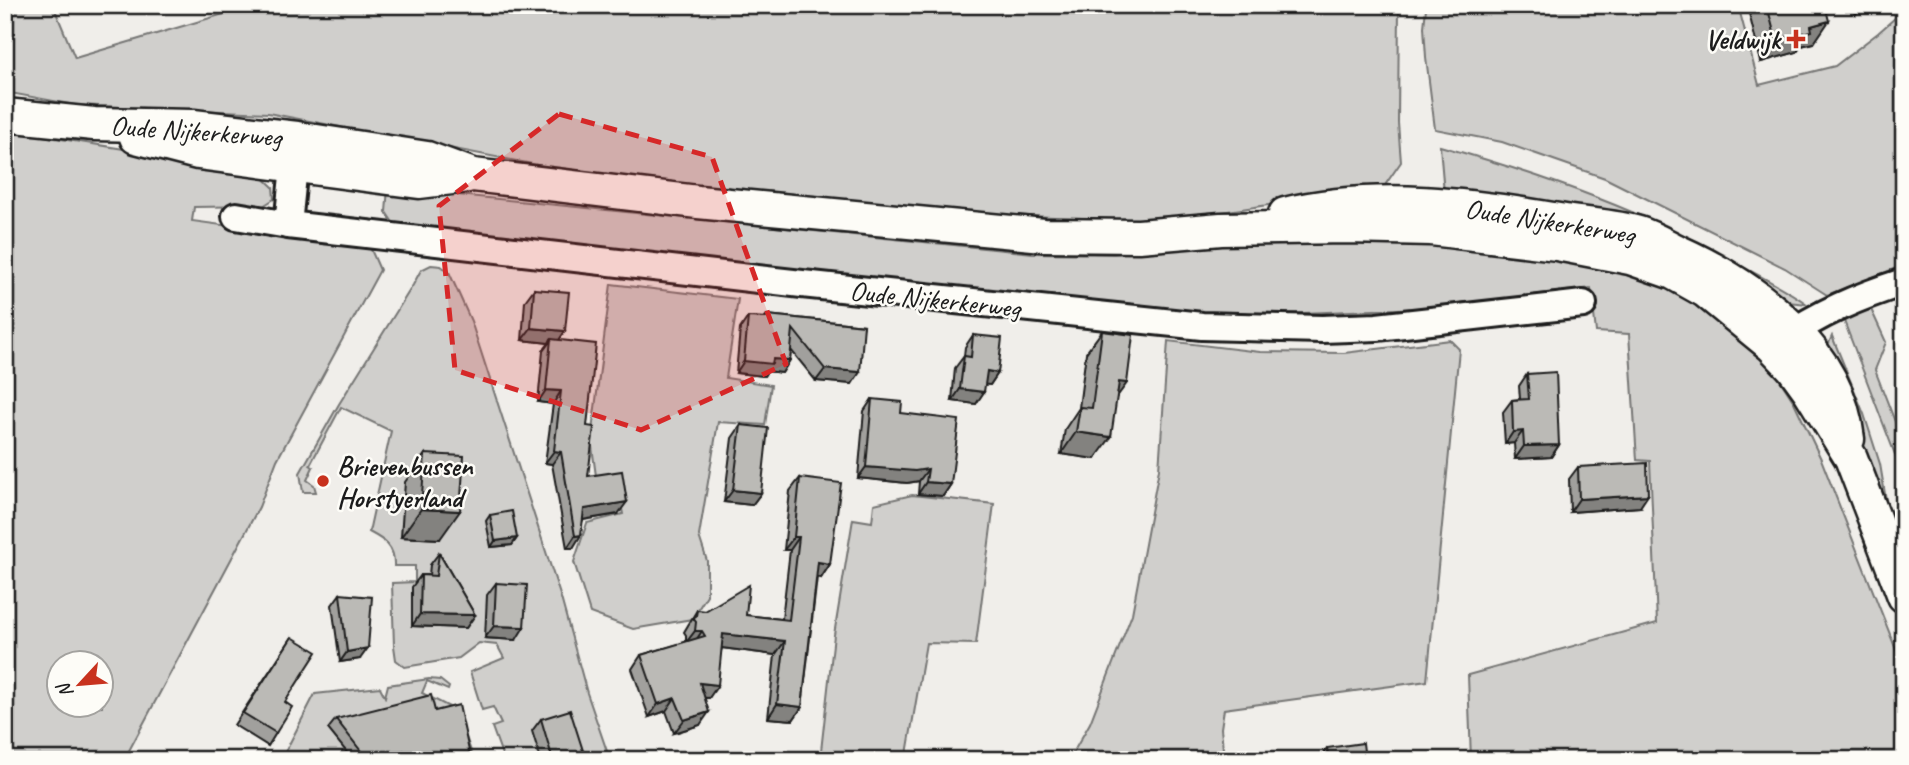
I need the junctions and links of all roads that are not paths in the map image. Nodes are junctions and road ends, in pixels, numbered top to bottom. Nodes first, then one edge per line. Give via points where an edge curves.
1 (5, 115) edge
2 (296, 152) junction
3 (236, 216) dead end
4 (288, 225) junction
5 (1904, 282) edge
6 (1583, 304) dead end
7 (1783, 338) junction
8 (1904, 596) edge

1 - 2 street, Oude Nijkerkerweg via 94,124 193,126
2 - 4 street, Oude Nijkerkerweg
2 - 7 street, Oude Nijkerkerweg via 427,158 473,175 1044,235 1348,227 1431,229 1557,244 1630,258 1673,272
3 - 4 street, Oude Nijkerkerweg
4 - 6 street, Oude Nijkerkerweg via 1202,326 1377,327
5 - 7 street via 1838,306
7 - 8 street, Oude Nijkerkerweg via 1850,458

